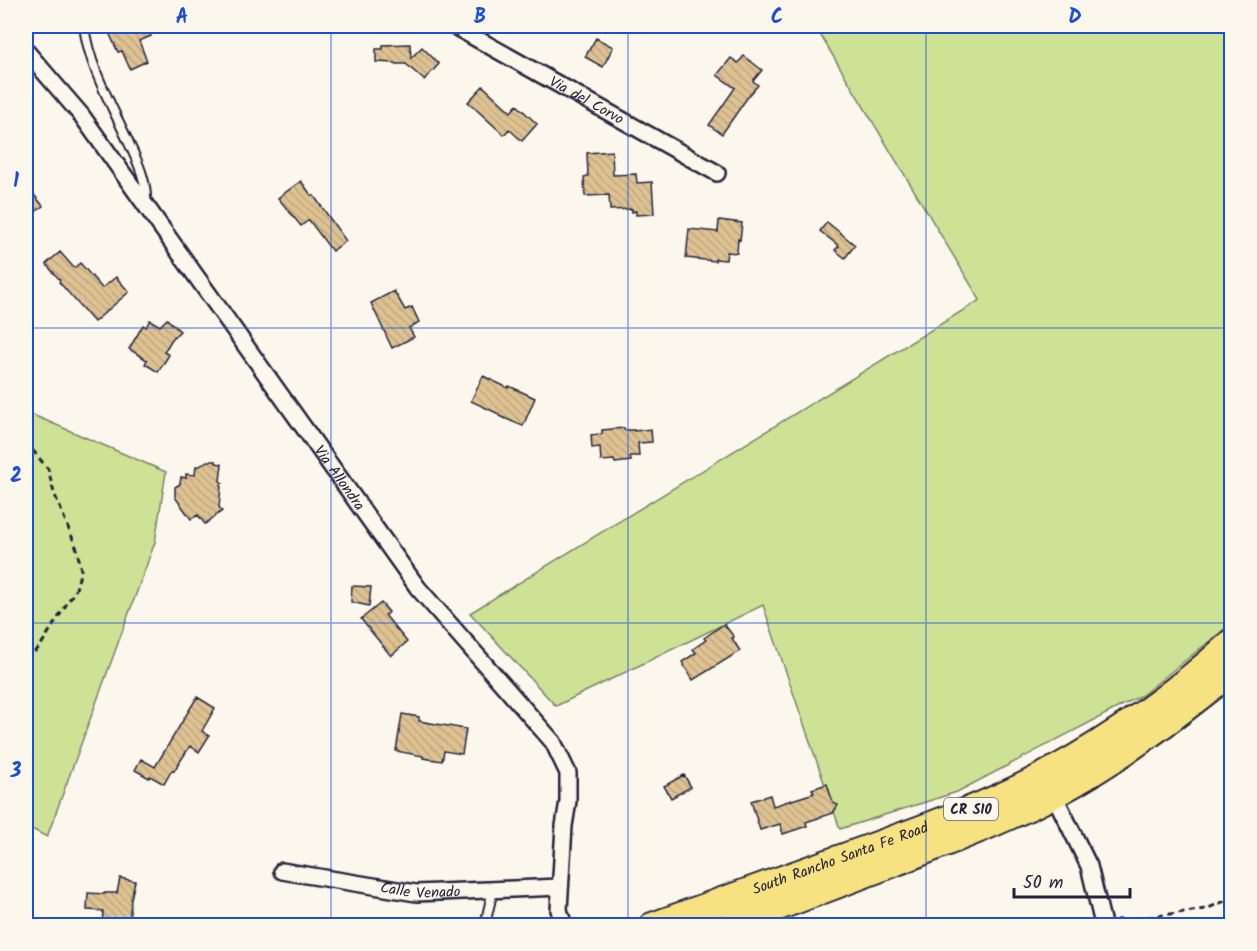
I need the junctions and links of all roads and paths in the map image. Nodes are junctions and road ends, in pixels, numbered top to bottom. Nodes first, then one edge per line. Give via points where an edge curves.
1 (84, 26) edge
2 (454, 26) edge
3 (26, 51) edge
4 (717, 173) dead end
5 (146, 206) junction
6 (26, 442) edge
7 (1232, 642) edge
8 (26, 658) edge
9 (1232, 671) edge
10 (1054, 795) junction
11 (282, 871) dead end
12 (560, 887) junction
13 (493, 890) junction
14 (1232, 898) edge
15 (1102, 923) edge
16 (483, 926) edge
17 (564, 926) edge
18 (652, 926) edge
19 (728, 926) edge

1 - 5 lane via 98,78 142,175
2 - 4 street, Via del Corvo
3 - 5 street, Via Allondra via 82,116
5 - 12 street, Via Allondra via 418,588 553,742 568,773
6 - 8 path via 48,469 81,570 76,589 45,639
7 - 18 main road, South Rancho Santa Fe Road / CR S10 via 1167,698 1109,738 1046,774 929,826
9 - 10 main road, South Rancho Santa Fe Road / CR S10 via 1116,758
10 - 15 street via 1089,866
10 - 19 main road, South Rancho Santa Fe Road / CR S10 via 973,833
11 - 13 street, Calle Venado via 416,893
12 - 13 street, Calle Venado
12 - 17 street, Via Allondra via 559,910
13 - 16 lane
14 - 15 path via 1206,909

